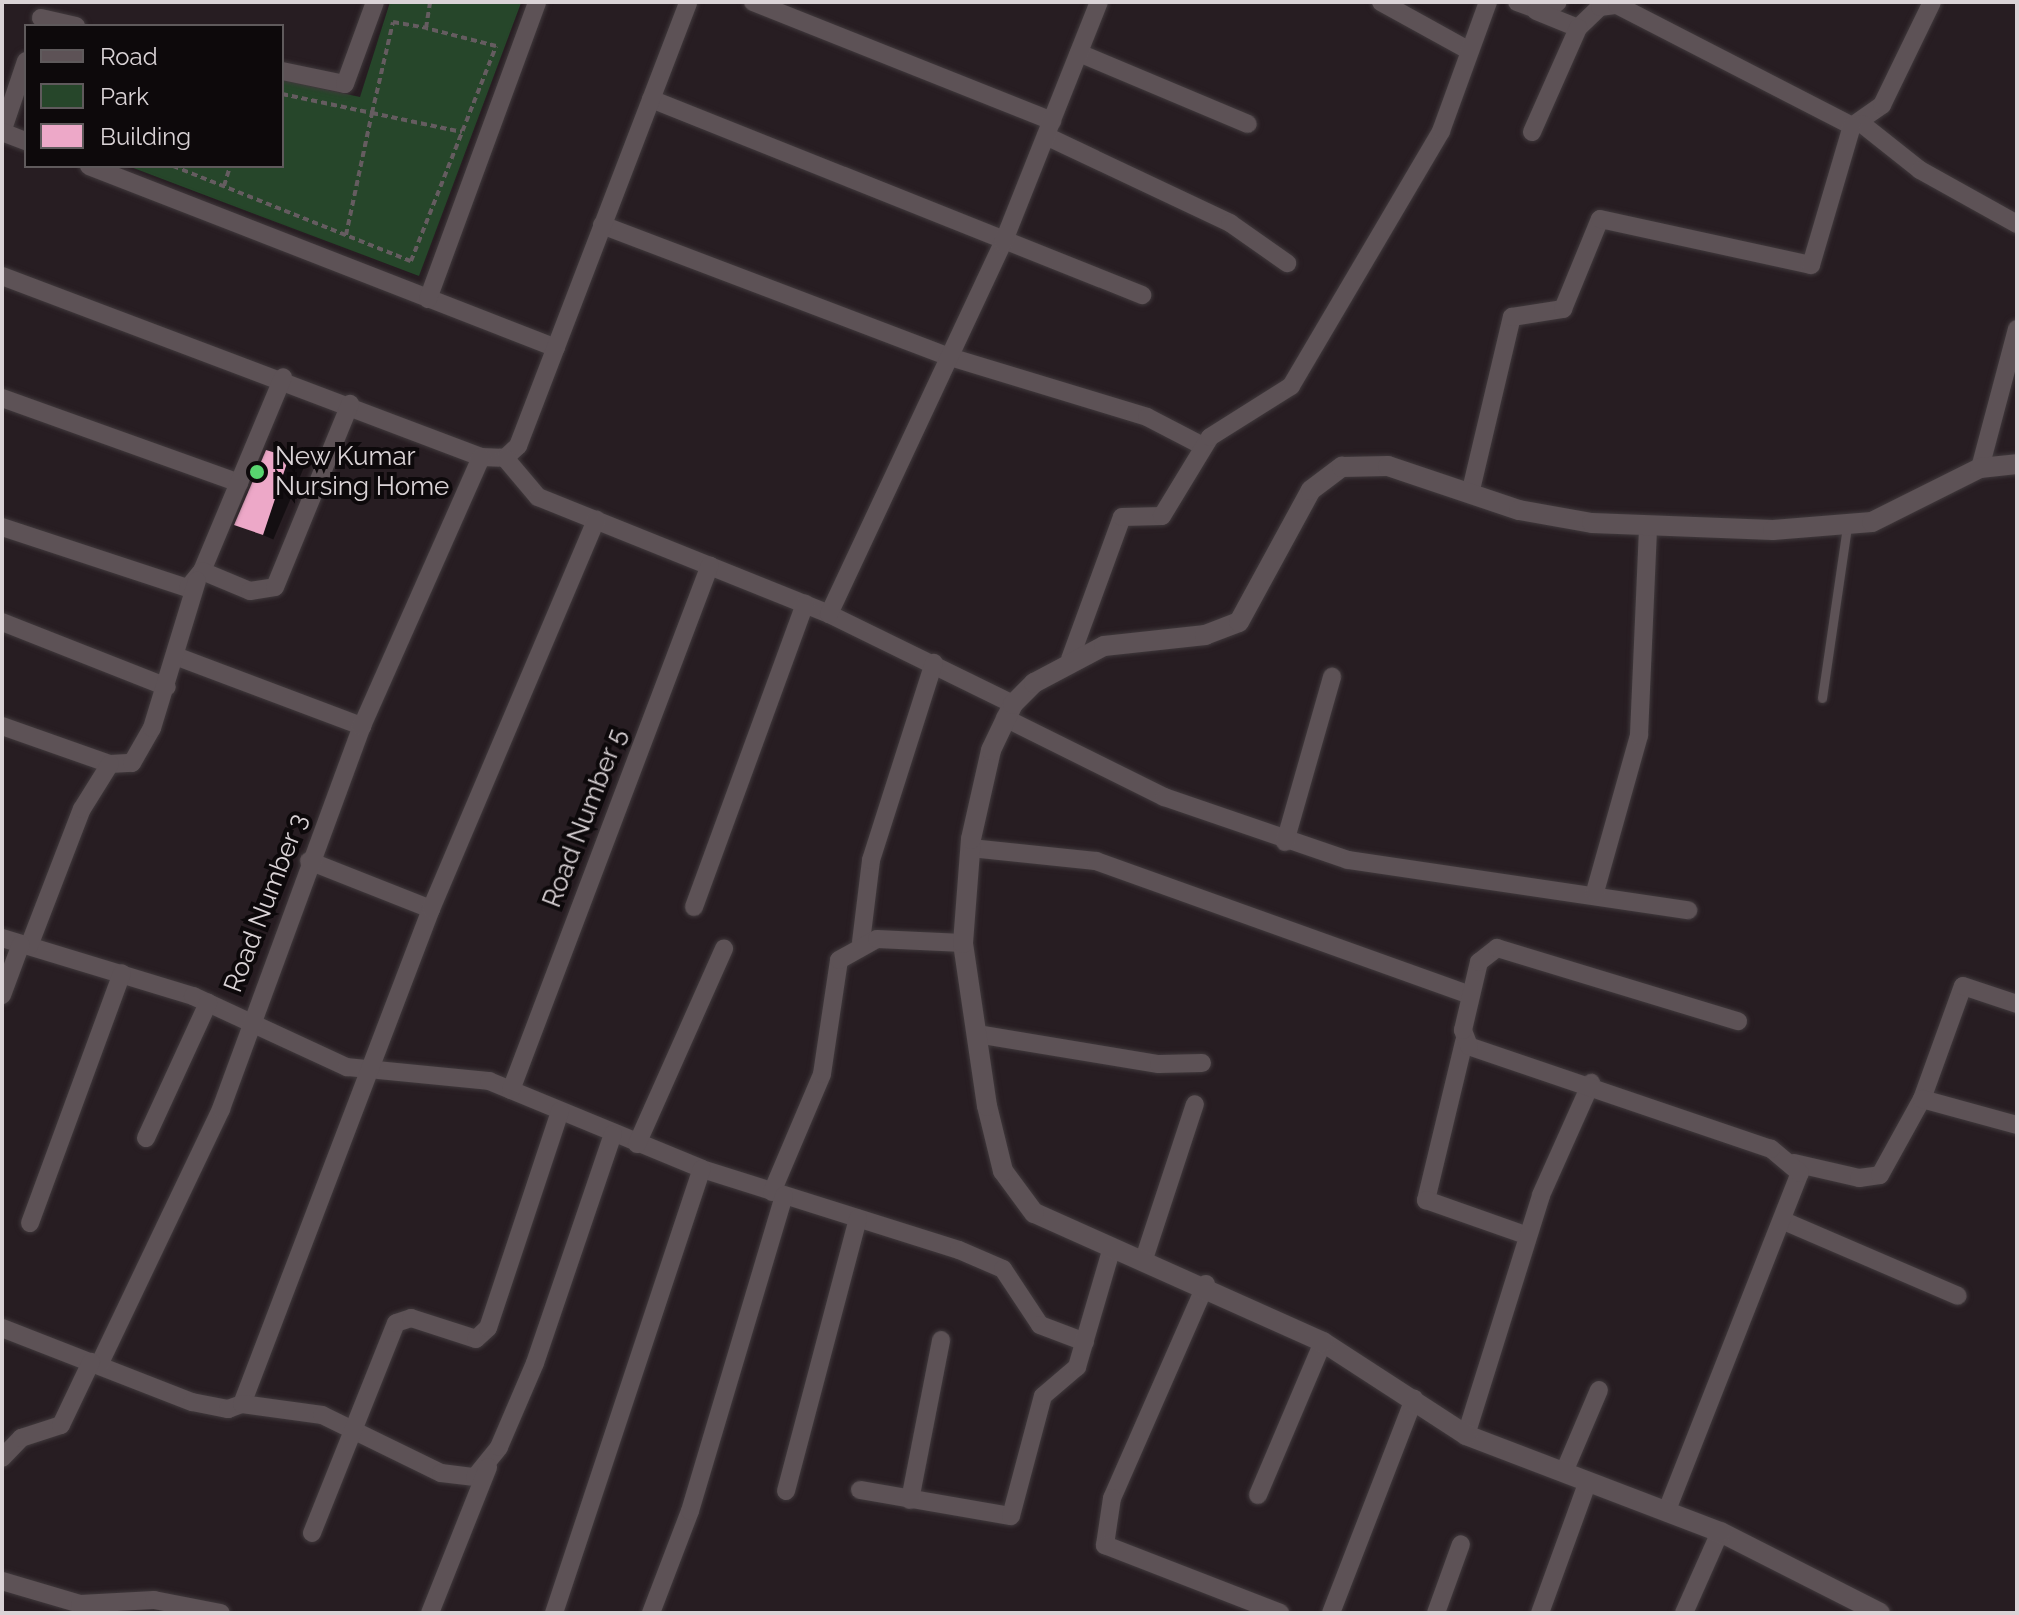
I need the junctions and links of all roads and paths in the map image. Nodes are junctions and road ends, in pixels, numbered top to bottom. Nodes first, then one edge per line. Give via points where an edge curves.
1 (375, 2) edge
2 (537, 2) edge
3 (688, 2) edge
4 (753, 2) edge
5 (1099, 2) edge
6 (1381, 2) edge
7 (1488, 2) edge
8 (1517, 2) edge
9 (1558, 2) edge
10 (1932, 2) edge
11 (1536, 11) junction
12 (42, 15) edge
13 (70, 24) edge
14 (426, 28) dead end
15 (1578, 28) junction
16 (1468, 50) junction
17 (1079, 53) junction
18 (24, 67) edge
19 (284, 71) edge
20 (651, 99) junction
21 (1248, 124) dead end
22 (1857, 125) junction
23 (1049, 128) junction
24 (2, 132) edge
25 (462, 132) junction
26 (1532, 132) dead end
27 (24, 140) edge
28 (94, 168) edge
29 (178, 168) edge
30 (229, 168) edge
31 (224, 186) junction
32 (2017, 224) edge
33 (602, 225) junction
34 (346, 235) junction
35 (1003, 243) junction
36 (1287, 263) dead end
37 (2, 276) edge
38 (1142, 295) dead end
39 (428, 299) junction
40 (2017, 329) edge
41 (556, 348) junction
42 (950, 357) junction
43 (283, 377) junction
44 (2, 398) edge
45 (350, 404) junction
46 (1203, 446) junction
47 (481, 457) junction
48 (505, 458) junction
49 (2017, 464) edge
50 (1980, 468) junction
51 (239, 483) junction
52 (1470, 494) junction
53 (596, 520) junction
54 (1648, 526) junction
55 (2, 527) edge
56 (1847, 527) junction
57 (710, 565) junction
58 (200, 576) junction
59 (805, 604) junction
60 (829, 614) junction
61 (2, 622) edge
62 (178, 657) junction
63 (1070, 659) junction
64 (934, 663) junction
65 (1332, 677) dead end
66 (167, 687) junction
67 (1822, 698) dead end
68 (1009, 711) junction
69 (2, 726) edge
70 (362, 726) junction
71 (110, 764) junction
72 (1285, 842) junction
73 (970, 848) junction
74 (309, 861) junction
75 (1595, 892) junction
76 (694, 907) dead end
77 (431, 909) junction
78 (1688, 910) dead end
79 (2, 938) edge
80 (861, 942) junction
81 (963, 943) junction
82 (25, 945) junction
83 (724, 949) dead end
84 (122, 973) junction
85 (2, 995) edge
86 (1471, 995) junction
87 (208, 1003) junction
88 (2017, 1004) edge
89 (1738, 1021) dead end
90 (248, 1024) junction
91 (977, 1034) junction
92 (1464, 1042) junction
93 (1202, 1063) dead end
94 (371, 1073) junction
95 (1591, 1083) junction
96 (511, 1090) junction
97 (1922, 1099) junction
98 (1195, 1104) dead end
99 (560, 1111) junction
100 (2017, 1125) edge
101 (613, 1134) junction
102 (146, 1138) dead end
103 (637, 1144) junction
104 (1794, 1163) junction
105 (702, 1169) junction
106 (778, 1194) junction
107 (858, 1218) junction
108 (1784, 1221) junction
109 (30, 1223) dead end
110 (1528, 1236) junction
111 (1111, 1251) junction
112 (1143, 1262) junction
113 (1206, 1284) junction
114 (1958, 1296) dead end
115 (2, 1328) edge
116 (941, 1340) dead end
117 (1085, 1342) junction
118 (1323, 1342) junction
119 (95, 1364) junction
120 (1599, 1390) dead end
121 (1414, 1399) junction
122 (242, 1404) junction
123 (352, 1425) junction
124 (1466, 1435) junction
125 (2, 1458) edge
126 (488, 1467) junction
127 (1564, 1472) junction
128 (1588, 1481) junction
129 (860, 1490) dead end
130 (786, 1491) dead end
131 (1258, 1495) dead end
132 (910, 1500) junction
133 (1667, 1510) junction
134 (1720, 1532) junction
135 (312, 1533) dead end
136 (1461, 1544) dead end
137 (2, 1581) edge
138 (126, 1606) edge
139 (221, 1613) edge
140 (430, 1613) edge
141 (554, 1613) edge
142 (651, 1613) edge
143 (1280, 1613) edge
144 (1331, 1613) edge
145 (1436, 1613) edge
146 (1540, 1613) edge
147 (1684, 1613) edge
148 (1880, 1613) edge

1 - 19 street via 345,84
2 - 39 street
3 - 20 street
4 - 23 street
5 - 17 street
6 - 16 street
7 - 16 street
8 - 11 street
9 - 11 street
10 - 22 street via 1882,105
11 - 15 street
12 - 13 street
14 - 25 path via 496,46
15 - 22 street via 1600,7 1617,5
15 - 26 street
16 - 46 street via 1441,131 1291,386
17 - 21 street
17 - 23 street
18 - 24 street
20 - 33 street
20 - 35 street
22 - 32 street via 1920,170
22 - 52 street via 1811,265 1600,219 1563,309 1512,317
23 - 35 street
23 - 36 street via 1230,223
24 - 27 street
25 - 34 path via 411,261
25 - 34 path via 372,113
28 - 39 street
29 - 31 path
30 - 31 path
31 - 34 path
33 - 41 street
33 - 42 street
35 - 38 street via 1053,255
35 - 42 street
37 - 43 street
39 - 41 street
40 - 50 street
41 - 48 street via 518,446
42 - 46 street via 1147,417
42 - 60 street
43 - 45 street
43 - 51 street
44 - 51 street
45 - 47 street
45 - 58 street via 275,587 250,591
46 - 63 street via 1162,516 1128,515 1118,522
47 - 48 street
47 - 70 street, Road Number 3
48 - 53 street via 538,497
49 - 50 street
50 - 56 street via 1882,518
51 - 58 street
52 - 54 street via 1552,517
52 - 63 street via 1388,466 1342,467 1311,490 1239,622 1223,632 1104,646
53 - 57 street
53 - 77 street
54 - 56 street
54 - 75 street via 1639,735
55 - 58 street via 162,585 188,588
56 - 67 lane
57 - 59 street
57 - 96 street, Road Number 5
58 - 62 street
59 - 60 street
59 - 76 street
60 - 64 street
61 - 66 street
62 - 66 street
62 - 70 street
63 - 68 street
64 - 68 street
64 - 80 street via 871,860
65 - 72 street
66 - 71 street via 141,755
68 - 72 street via 1107,773
68 - 73 street via 977,800
69 - 71 street
70 - 74 street, Road Number 3
71 - 82 street via 82,809
72 - 75 street via 1392,870
73 - 81 street
73 - 86 street via 1096,861
74 - 77 street
74 - 90 street, Road Number 3
75 - 78 street
77 - 94 street
79 - 82 street
80 - 81 street
80 - 106 street via 834,973 822,1074
81 - 91 street
82 - 84 street
82 - 85 street
83 - 103 street
84 - 87 street
84 - 109 street
86 - 89 street via 1483,955 1497,948
86 - 92 street
87 - 90 street
87 - 102 street
88 - 97 street via 1963,986
90 - 94 street via 311,1055
90 - 119 street, Road Number 3 via 210,1132
91 - 93 street via 1159,1064
91 - 111 street via 994,1141 1014,1193 1060,1230
92 - 95 street
92 - 110 street via 1426,1200
94 - 96 street via 467,1075
94 - 122 street
95 - 104 street
95 - 110 street
96 - 99 street
97 - 100 street
97 - 104 street via 1880,1175 1859,1178
98 - 112 street
99 - 101 street
99 - 123 street via 488,1328 476,1339 402,1319
101 - 103 street
101 - 126 street via 539,1352
103 - 105 street
104 - 108 street via 1799,1184
105 - 106 street
105 - 141 street
106 - 107 street
106 - 142 street via 690,1511
107 - 117 street via 1003,1269 1032,1319
107 - 130 street
108 - 114 street
108 - 133 street
110 - 124 street
111 - 112 street
111 - 117 street
112 - 113 street
113 - 118 street
113 - 143 street via 1112,1498 1105,1545
115 - 119 street
116 - 132 street
117 - 132 street via 1073,1375 1043,1396 1011,1516
118 - 121 street
118 - 131 street
119 - 122 street via 192,1402 228,1409
119 - 125 street, Road Number 3 via 61,1425 21,1438
120 - 127 street
121 - 124 street
121 - 144 street
122 - 123 street
123 - 126 street via 441,1473 475,1477
123 - 135 street
124 - 127 street
126 - 140 street
127 - 128 street
128 - 133 street
128 - 146 street
129 - 132 street
133 - 134 street
134 - 147 street
134 - 148 street
136 - 145 street
137 - 138 street via 80,1604
138 - 139 street

